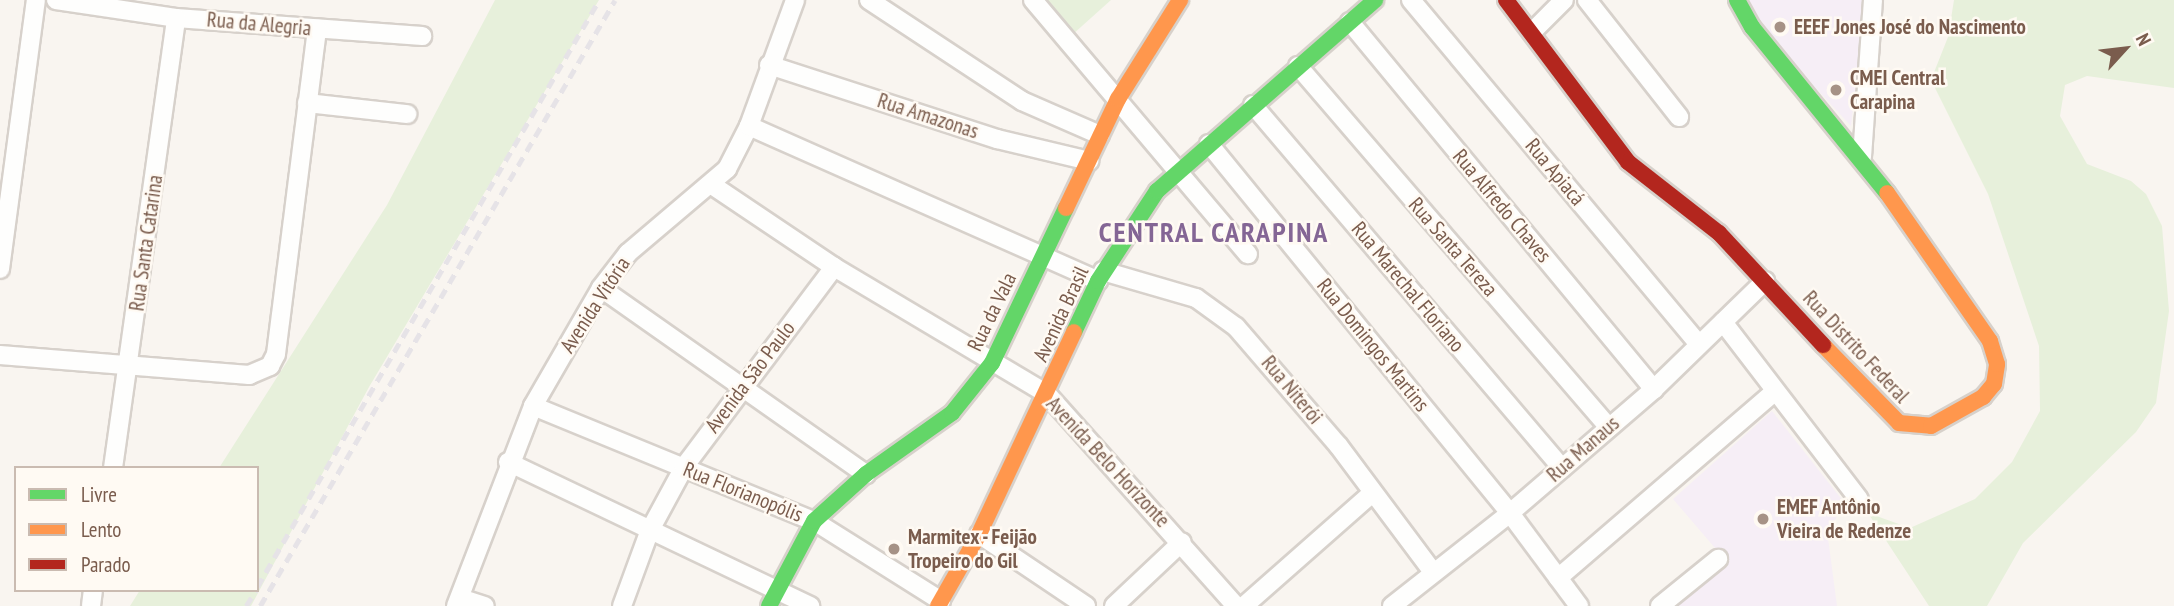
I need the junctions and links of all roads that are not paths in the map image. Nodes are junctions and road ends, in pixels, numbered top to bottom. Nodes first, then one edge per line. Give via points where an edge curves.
1 (36, 0) edge
2 (56, 0) edge
3 (795, 0) edge
4 (869, 0) edge
5 (1033, 0) edge
6 (1180, 0) edge
7 (1375, 0) edge
8 (1410, 0) edge
9 (1506, 0) edge
10 (1564, 0) edge
11 (1587, 0) edge
12 (1737, 0) edge
13 (1873, 0) edge
14 (97, 3) edge
15 (176, 18) junction
16 (1350, 22) junction
17 (317, 29) junction
18 (1532, 32) junction
19 (422, 36) dead end
20 (769, 65) junction
21 (1298, 66) junction
22 (1118, 99) junction
23 (307, 103) junction
24 (1254, 105) junction
25 (407, 114) dead end
26 (1679, 117) dead end
27 (748, 126) junction
28 (1100, 135) junction
29 (1209, 144) junction
30 (1861, 157) junction
31 (1089, 161) junction
32 (1177, 170) junction
33 (712, 185) junction
34 (3, 216) edge
35 (1248, 254) dead end
36 (1042, 257) junction
37 (834, 267) junction
38 (0, 269) edge
39 (1101, 276) junction
40 (1765, 281) junction
41 (601, 288) junction
42 (1723, 322) junction
43 (1699, 345) junction
44 (0, 355) edge
45 (992, 363) junction
46 (129, 368) junction
47 (743, 384) junction
48 (1654, 389) junction
49 (1774, 392) junction
50 (1047, 394) junction
51 (533, 405) junction
52 (1608, 427) junction
53 (508, 462) junction
54 (113, 466) edge
55 (684, 467) junction
56 (1562, 468) junction
57 (866, 474) junction
58 (1372, 493) junction
59 (1859, 499) dead end
60 (1510, 513) junction
61 (814, 521) junction
62 (650, 530) junction
63 (979, 534) junction
64 (1182, 542) junction
65 (1718, 559) dead end
66 (1433, 572) junction
67 (1558, 578) junction
68 (775, 588) junction
69 (458, 602) edge
70 (940, 603) edge
71 (485, 606) edge
72 (622, 606) edge
73 (769, 606) edge
74 (810, 606) edge
75 (1086, 606) edge
76 (1114, 606) edge
77 (1236, 606) edge
78 (1244, 606) edge
79 (1392, 606) edge
80 (1579, 606) edge
81 (1660, 606) edge

1 - 34 street
2 - 14 street, Rua da Alegria
3 - 20 street, Avenida Vitória
4 - 28 street via 1022,101
5 - 22 street
6 - 22 street, Rua da Vala
7 - 16 street, Avenida Brasil
8 - 43 street, Rua Apiacá
9 - 18 street, Rua Distrito Federal
10 - 18 street
11 - 26 street
12 - 30 street, Rua Distrito Federal via 1752,27
13 - 30 street
14 - 15 street, Rua da Alegria
15 - 17 street, Rua da Alegria
15 - 46 street, Rua Santa Catarina
16 - 21 street, Avenida Brasil
16 - 48 street, Rua Alfredo Chaves
17 - 19 street, Rua da Alegria
17 - 23 street
18 - 40 street, Rua Distrito Federal via 1628,162 1718,233
20 - 27 street, Avenida Vitória
20 - 31 street, Rua Amazonas via 997,139
21 - 24 street, Avenida Brasil
21 - 52 street, Rua Santa Tereza
22 - 28 street, Rua da Vala
22 - 32 street
23 - 25 street
23 - 46 street via 276,354 270,366 248,375
24 - 29 street, Avenida Brasil
24 - 56 street, Rua Marechal Floriano
27 - 33 street, Avenida Vitória via 727,169
27 - 36 street, Rua Niterói
28 - 31 street, Rua da Vala
29 - 32 street, Avenida Brasil
29 - 60 street, Rua Domingos Martins
30 - 40 street, Rua Distrito Federal via 1990,341 1997,364 1994,384 1983,397 1931,426 1899,423
31 - 36 street, Rua da Vala
32 - 35 street
32 - 39 street, Avenida Brasil
33 - 37 street, Avenida Belo Horizonte
33 - 41 street, Avenida Vitória via 654,228
34 - 38 street
36 - 39 street, Rua Niterói
36 - 45 street, Rua da Vala
37 - 45 street, Avenida Belo Horizonte
37 - 47 street, Avenida São Paulo
39 - 50 street, Avenida Brasil
39 - 58 street, Rua Niterói via 1196,298 1217,310 1268,362
40 - 42 street, Rua Manaus
41 - 47 street
41 - 51 street, Avenida Vitória
42 - 43 street, Rua Manaus
42 - 49 street
43 - 48 street, Rua Manaus
44 - 46 street
45 - 50 street, Avenida Belo Horizonte
45 - 57 street, Rua da Vala via 952,414
46 - 54 street, Rua Santa Catarina
47 - 55 street, Avenida São Paulo
47 - 57 street
48 - 52 street, Rua Manaus
49 - 59 street
49 - 67 street
50 - 63 street, Avenida Brasil
50 - 64 street, Avenida Belo Horizonte
51 - 53 street, Avenida Vitória
51 - 55 street, Rua Florianopólis
52 - 56 street, Rua Manaus
53 - 62 street
53 - 69 street, Avenida Vitória
55 - 61 street, Rua Florianopólis
55 - 62 street, Avenida São Paulo
56 - 60 street, Rua Manaus
57 - 61 street, Rua da Vala
58 - 66 street, Rua Niterói
58 - 78 street
60 - 66 street, Rua Manaus
60 - 67 street, Rua Domingos Martins
61 - 68 street, Rua da Vala
61 - 70 street, Rua Florianopólis
62 - 68 street
62 - 72 street, Avenida São Paulo
63 - 70 street, Avenida Brasil
63 - 75 street
64 - 76 street
64 - 77 street, Avenida Belo Horizonte
65 - 81 street
66 - 79 street, Rua Manaus
67 - 80 street, Rua Domingos Martins
68 - 73 street, Rua da Vala
68 - 74 street
69 - 71 street

